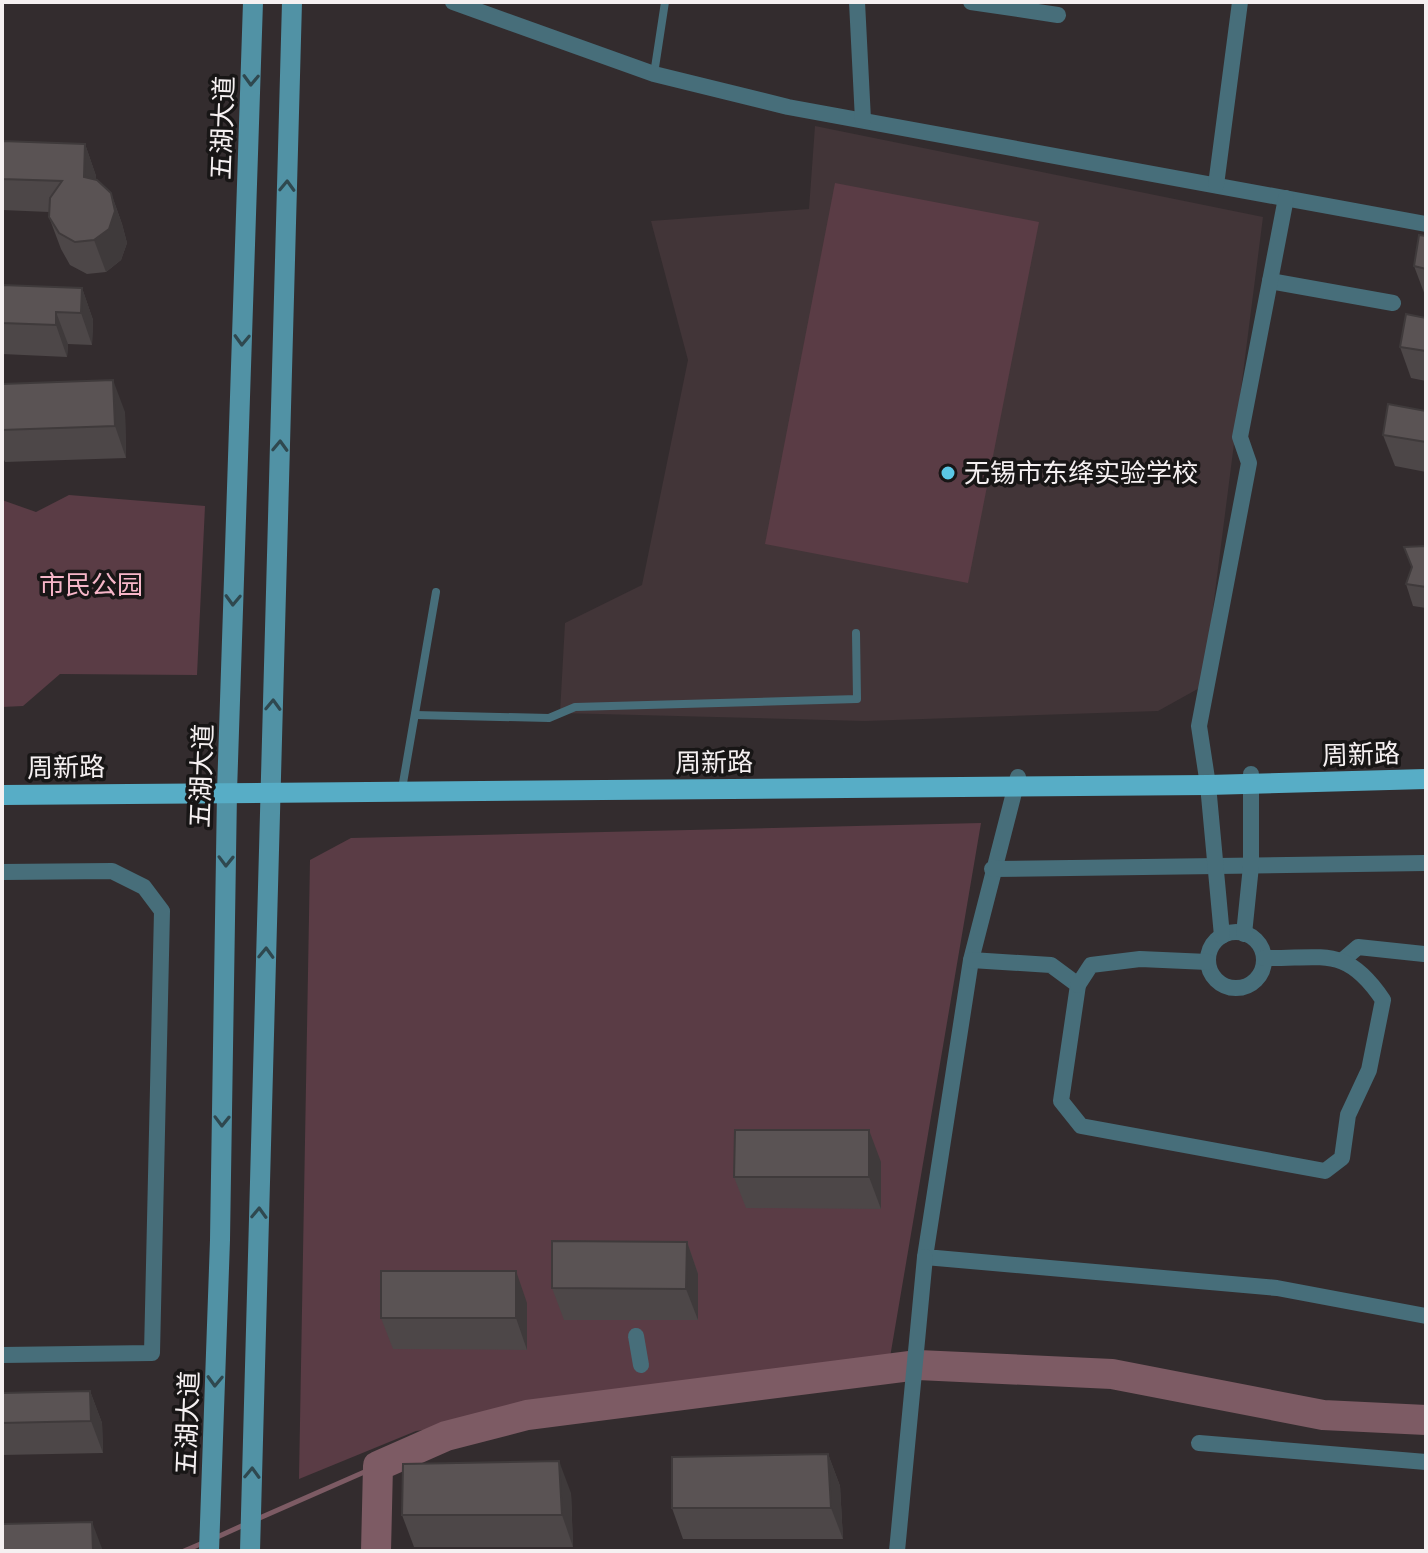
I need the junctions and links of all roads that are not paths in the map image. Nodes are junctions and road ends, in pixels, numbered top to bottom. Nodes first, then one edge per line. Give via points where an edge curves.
1 (253, 2) edge
2 (292, 2) edge
3 (453, 2) edge
4 (665, 2) edge
5 (857, 2) edge
6 (971, 2) edge
7 (1240, 2) edge
8 (1058, 15) dead end
9 (654, 74) junction
10 (863, 120) junction
11 (1216, 185) junction
12 (1286, 198) junction
13 (1426, 224) edge
14 (1270, 281) junction
15 (1393, 303) dead end
16 (436, 592) dead end
17 (856, 633) dead end
18 (415, 715) junction
19 (1426, 770) edge
20 (1251, 779) junction
21 (1426, 779) edge
22 (1207, 780) junction
23 (1017, 781) junction
24 (403, 783) junction
25 (2, 785) edge
26 (227, 788) junction
27 (270, 788) junction
28 (2, 795) edge
29 (1426, 863) edge
30 (1251, 866) junction
31 (1214, 867) junction
32 (992, 869) junction
33 (2, 872) edge
34 (1244, 934) junction
35 (1222, 936) junction
36 (1424, 954) dead end
37 (1264, 958) junction
38 (1344, 959) junction
39 (971, 960) junction
40 (1208, 962) junction
41 (1078, 985) junction
42 (925, 1257) junction
43 (1426, 1316) edge
44 (636, 1336) dead end
45 (2, 1355) edge
46 (641, 1365) dead end
47 (1199, 1443) dead end
48 (1426, 1462) edge
49 (209, 1551) edge
50 (250, 1551) edge
51 (897, 1551) edge

1 -> 26 main road, 五湖大道
27 -> 2 main road
3 - 9 street
4 - 9 lane
5 - 10 street
6 - 8 street
7 - 11 street
9 - 10 street
10 - 11 street
11 - 12 street
12 - 13 street
12 - 14 street
14 - 15 street
14 - 22 street via 1240,437 1249,463 1199,726
16 - 18 lane
17 - 18 lane via 857,699 575,707 549,718
18 - 24 lane
19 - 20 main road, 周新路
20 - 21 main road, 周新路
20 - 22 main road, 周新路
20 - 30 street
22 - 23 main road, 周新路
22 - 31 street
23 - 24 main road, 周新路
23 - 27 main road, 周新路
23 - 32 street
24 - 27 main road, 周新路
25 - 26 main road, 周新路
26 - 27 main road, 周新路
26 - 28 main road, 周新路
26 -> 49 main road, 五湖大道
50 -> 27 main road
29 - 30 street
30 - 31 street
30 - 34 street
31 - 32 street
31 - 35 street
32 - 39 street
33 - 45 street via 112,871 144,887 162,911 152,1353
34 - 35 street
34 - 37 street via 1258,943
35 - 40 street via 1211,947
36 - 38 street via 1358,947
37 - 38 street
37 - 40 street via 1256,980 1242,988 1219,983
38 - 41 street via 1365,973 1383,1000 1369,1070 1348,1115 1342,1158 1325,1171 1081,1126 1061,1101
39 - 41 street via 1051,965
39 - 42 street
40 - 41 street via 1140,959 1091,965
42 - 43 street via 1277,1288
42 - 51 street
44 - 46 street
47 - 48 street

